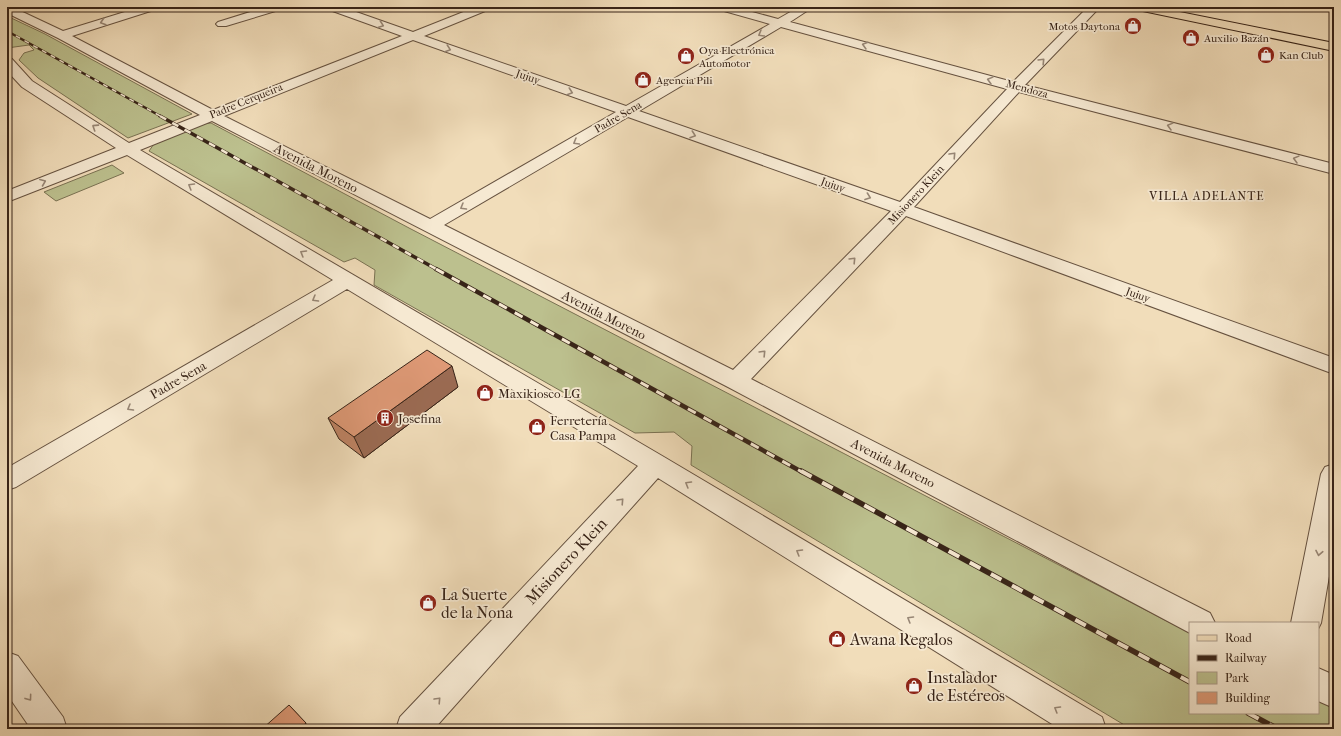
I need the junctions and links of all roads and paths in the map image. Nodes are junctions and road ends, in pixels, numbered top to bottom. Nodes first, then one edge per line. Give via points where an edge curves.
1 (153, 7) edge
2 (278, 7) edge
3 (331, 7) edge
4 (486, 7) edge
5 (721, 7) edge
6 (807, 7) edge
7 (1094, 7) edge
8 (1138, 7) edge
9 (1156, 7) edge
10 (1182, 7) edge
11 (7, 9) edge
12 (781, 22) junction
13 (222, 24) dead end
14 (62, 35) junction
15 (411, 36) junction
16 (1334, 37) edge
17 (1334, 43) edge
18 (1334, 47) edge
19 (7, 62) edge
20 (1016, 87) junction
21 (627, 112) junction
22 (211, 115) junction
23 (128, 148) junction
24 (1334, 169) edge
25 (7, 197) edge
26 (902, 210) junction
27 (430, 226) junction
28 (348, 280) junction
29 (1334, 366) edge
30 (736, 381) junction
31 (655, 464) junction
32 (1334, 474) edge
33 (7, 480) edge
34 (1198, 622) edge
35 (1306, 622) edge
36 (7, 667) edge
37 (1319, 684) edge
38 (1334, 692) edge
39 (51, 729) edge
40 (412, 729) edge
41 (1090, 729) edge

1 -> 14 street
2 - 13 street
3 -> 15 street, Jujuy
4 - 15 street, Padre Cerqueira
5 - 12 street, Mendoza
6 - 12 street, Padre Sena
20 -> 7 street, Misionero Klein
8 - 18 main road
9 - 17 main road
10 - 16 main road
11 - 14 street, Avenida Moreno
20 -> 12 street, Mendoza
12 -> 21 street, Padre Sena
14 - 22 street, Avenida Moreno
15 -> 21 street, Jujuy
15 - 22 street, Padre Cerqueira
23 -> 19 street via 27,84
24 -> 20 street, Mendoza
26 -> 20 street, Misionero Klein
21 -> 26 street, Jujuy
21 -> 27 street, Padre Sena
22 - 23 street, Padre Cerqueira
22 - 27 street, Avenida Moreno
25 -> 23 street, Padre Cerqueira
28 -> 23 street
26 - 29 street, Jujuy
30 -> 26 street, Misionero Klein
27 - 30 street, Avenida Moreno
28 - 31 street
28 -> 33 street, Padre Sena
30 - 34 street, Avenida Moreno
40 -> 31 street, Misionero Klein
41 -> 31 street
32 -> 35 street
36 -> 39 street
37 - 38 street

